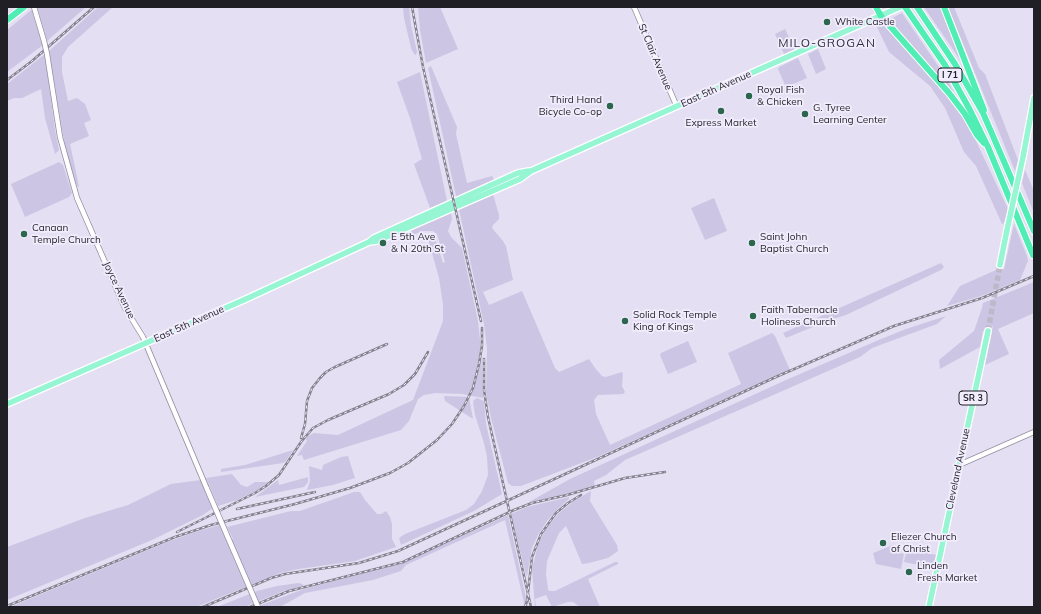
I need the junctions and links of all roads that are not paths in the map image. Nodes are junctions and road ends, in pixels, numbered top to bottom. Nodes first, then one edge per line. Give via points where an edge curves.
1 (24, 7) edge
2 (634, 7) edge
3 (876, 7) edge
4 (900, 7) edge
5 (905, 7) edge
6 (917, 7) edge
7 (944, 7) edge
8 (34, 9) edge
9 (884, 14) junction
10 (7, 20) edge
11 (1034, 98) edge
12 (677, 107) junction
13 (990, 127) junction
14 (988, 147) junction
15 (1034, 231) edge
16 (1033, 255) edge
17 (1000, 265) tunnel mouth
18 (988, 331) tunnel mouth
19 (145, 343) junction
20 (7, 404) edge
21 (1034, 432) edge
22 (959, 465) junction
23 (258, 607) edge
24 (929, 607) edge

1 - 10 highway
2 - 12 street, St Clair Avenue
3 - 9 highway
4 - 9 main road, East 5th Avenue
5 - 14 highway, I 71 via 957,86
6 - 13 highway, I 71 via 955,64
7 - 13 highway via 981,97
8 - 19 street, Joyce Avenue, bridge via 48,54 60,137 77,198 125,308
9 - 12 main road, East 5th Avenue
9 - 14 highway via 949,93
11 - 17 main road, bridge
12 - 19 main road, East 5th Avenue via 532,171 518,173
13 - 15 highway, I 71
14 - 16 highway, I 71
18 - 22 main road, Cleveland Avenue / SR 3
19 - 20 main road, East 5th Avenue
19 - 23 street, Joyce Avenue, bridge
21 - 22 street
22 - 24 main road, Cleveland Avenue / SR 3

